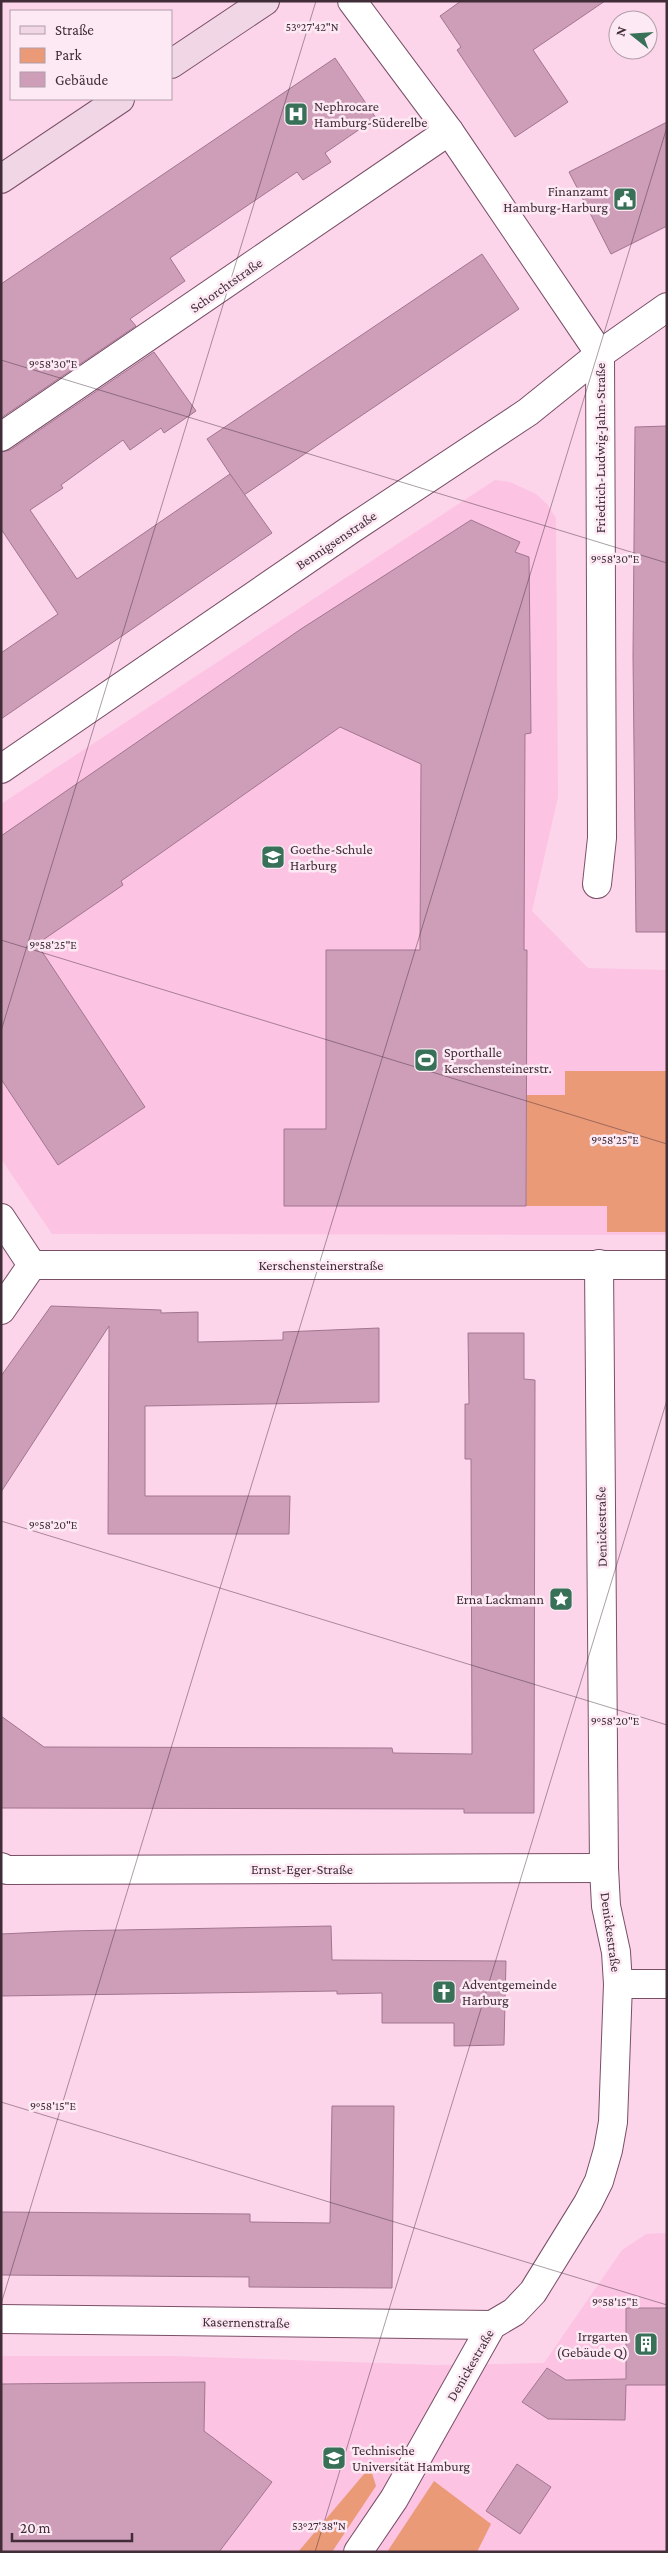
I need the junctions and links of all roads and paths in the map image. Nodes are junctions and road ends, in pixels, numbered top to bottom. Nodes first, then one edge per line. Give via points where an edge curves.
1 (265, 1) edge
2 (352, 1) edge
3 (172, 63) edge
4 (119, 100) edge
5 (449, 131) junction
6 (1, 179) edge
7 (667, 307) edge
8 (600, 354) junction
9 (1, 437) edge
10 (1, 769) edge
11 (597, 884) dead end
12 (1, 1218) edge
13 (599, 1264) junction
14 (667, 1264) edge
15 (32, 1265) junction
16 (1, 1310) edge
17 (1, 1867) edge
18 (604, 1868) junction
19 (618, 1984) junction
20 (667, 1984) edge
21 (1, 2319) edge
22 (492, 2325) junction
23 (358, 2552) edge

1 - 3 street
2 - 5 street, Friedrich-Ludwig-Jahn-Straße
4 - 6 street
5 - 8 street, Friedrich-Ludwig-Jahn-Straße
5 - 9 street, Schorchtstraße
7 - 8 street, Bennigsenstraße
8 - 10 street, Bennigsenstraße via 528,412
8 - 11 street, Friedrich-Ludwig-Jahn-Straße via 602,838
12 - 15 street
13 - 14 street, Kerschensteinerstraße
13 - 15 street, Kerschensteinerstraße
13 - 18 street, Denickestraße
15 - 16 street
17 - 18 street, Ernst-Eger-Straße via 6,1870
18 - 19 street, Denickestraße via 606,1906 616,1952
19 - 20 street
19 - 22 street, Denickestraße via 613,2122 599,2180 575,2227 533,2292 514,2312
21 - 22 street, Kasernenstraße
22 - 23 street, Denickestraße via 394,2499

